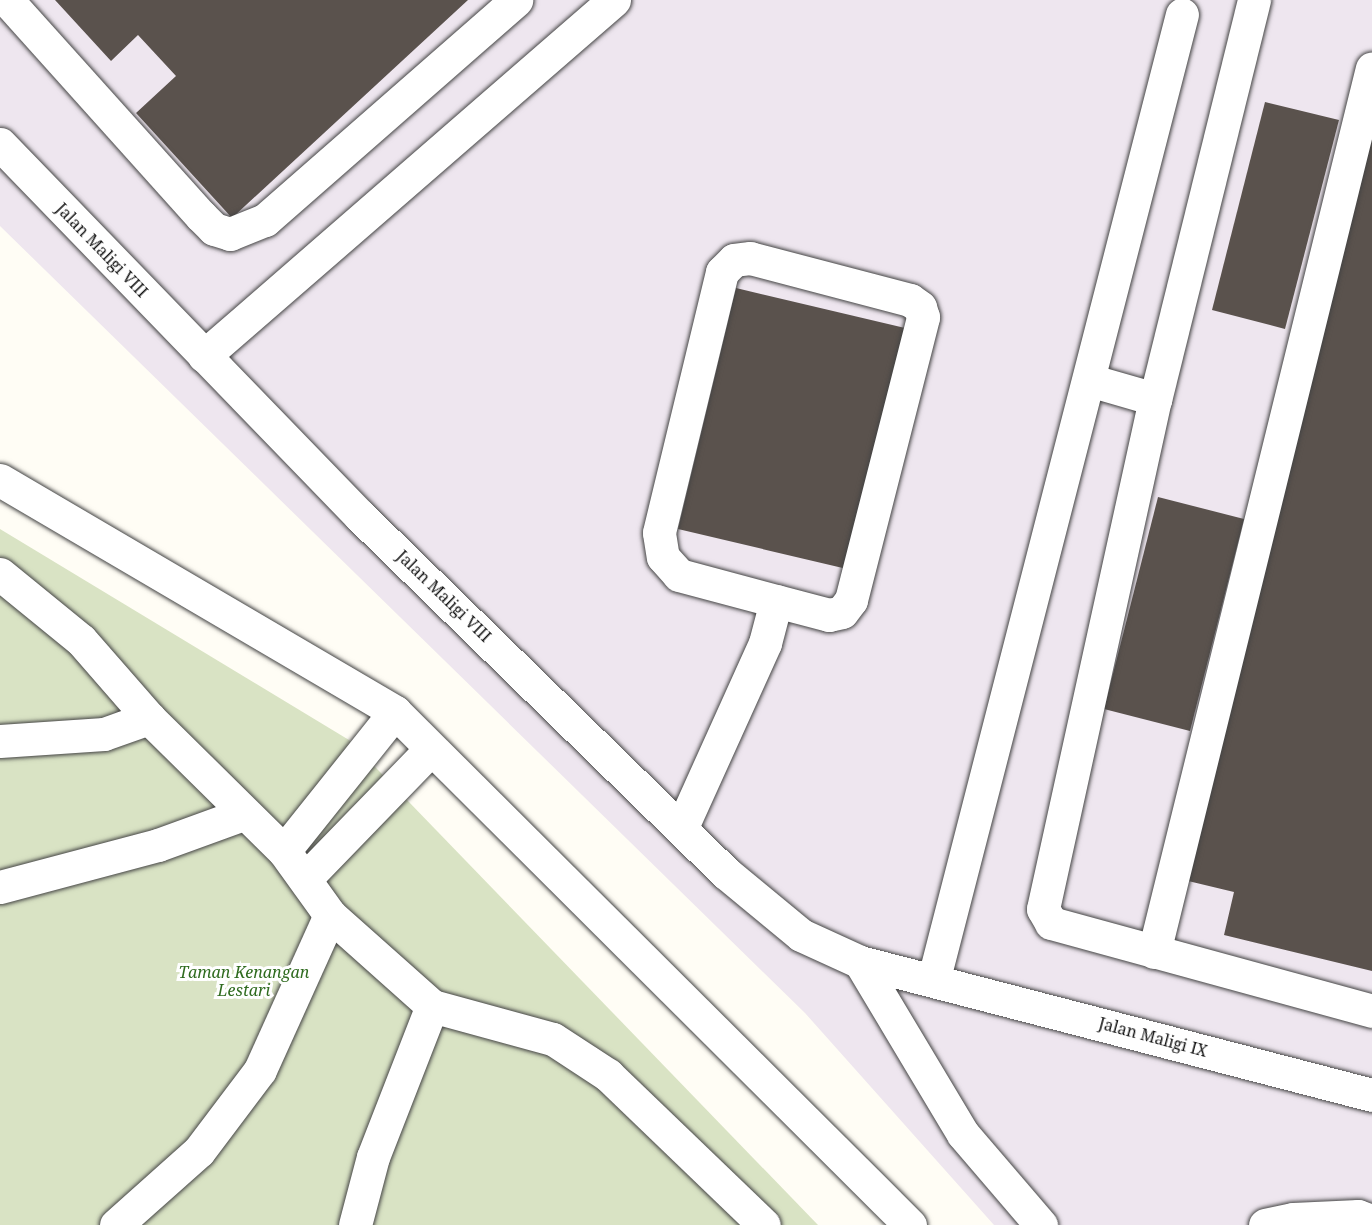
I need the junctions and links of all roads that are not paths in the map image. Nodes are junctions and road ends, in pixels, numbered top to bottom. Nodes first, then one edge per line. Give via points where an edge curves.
1 (6, 0) edge
2 (516, 0) edge
3 (614, 0) edge
4 (1254, 0) edge
5 (1182, 14) dead end
6 (1372, 68) edge
7 (0, 144) edge
8 (204, 356) junction
9 (1089, 380) junction
10 (1155, 399) junction
11 (0, 480) edge
12 (0, 574) edge
13 (776, 601) junction
14 (395, 712) junction
15 (149, 718) junction
16 (0, 741) edge
17 (431, 749) junction
18 (243, 814) junction
19 (682, 827) junction
20 (284, 851) junction
21 (304, 879) junction
22 (0, 887) edge
23 (330, 915) junction
24 (1154, 952) junction
25 (860, 962) junction
26 (934, 978) junction
27 (432, 1006) junction
28 (1372, 1011) edge
29 (1372, 1095) edge
30 (1372, 1221) edge
31 (116, 1225) edge
32 (355, 1225) edge
33 (764, 1225) edge
34 (910, 1225) edge
35 (1041, 1225) edge
36 (1046, 1225) edge
37 (1264, 1225) edge

1 - 2 street via 201,216 214,229 230,234 265,220
3 - 8 street
4 - 10 street
5 - 9 street
6 - 24 street
7 - 8 street, Jalan Maligi VIII
8 - 19 street, Jalan Maligi VIII via 360,516
9 - 10 street
9 - 26 street
10 - 24 street via 1043,909 1051,923
11 - 14 street
12 - 15 street via 81,640
13 - 13 street via 830,615 842,612 851,600 922,317 920,307 910,300 750,258 734,260 722,272 659,533 663,557 679,574
13 - 19 street via 765,643
14 - 17 street
14 - 20 street
15 - 16 street via 104,734
15 - 18 street
17 - 21 street
17 - 34 street
18 - 20 street
18 - 22 street via 158,845
19 - 25 street, Jalan Maligi VIII via 726,873 801,935
20 - 21 street
21 - 23 street
23 - 27 street
23 - 31 street via 260,1070 199,1151
24 - 28 street
25 - 26 street, Jalan Maligi VIII
25 - 35 street via 963,1134
26 - 29 street, Jalan Maligi IX
27 - 32 street via 374,1157
27 - 33 street via 553,1039 608,1076
30 - 37 street via 1358,1216 1304,1218
35 - 36 street

